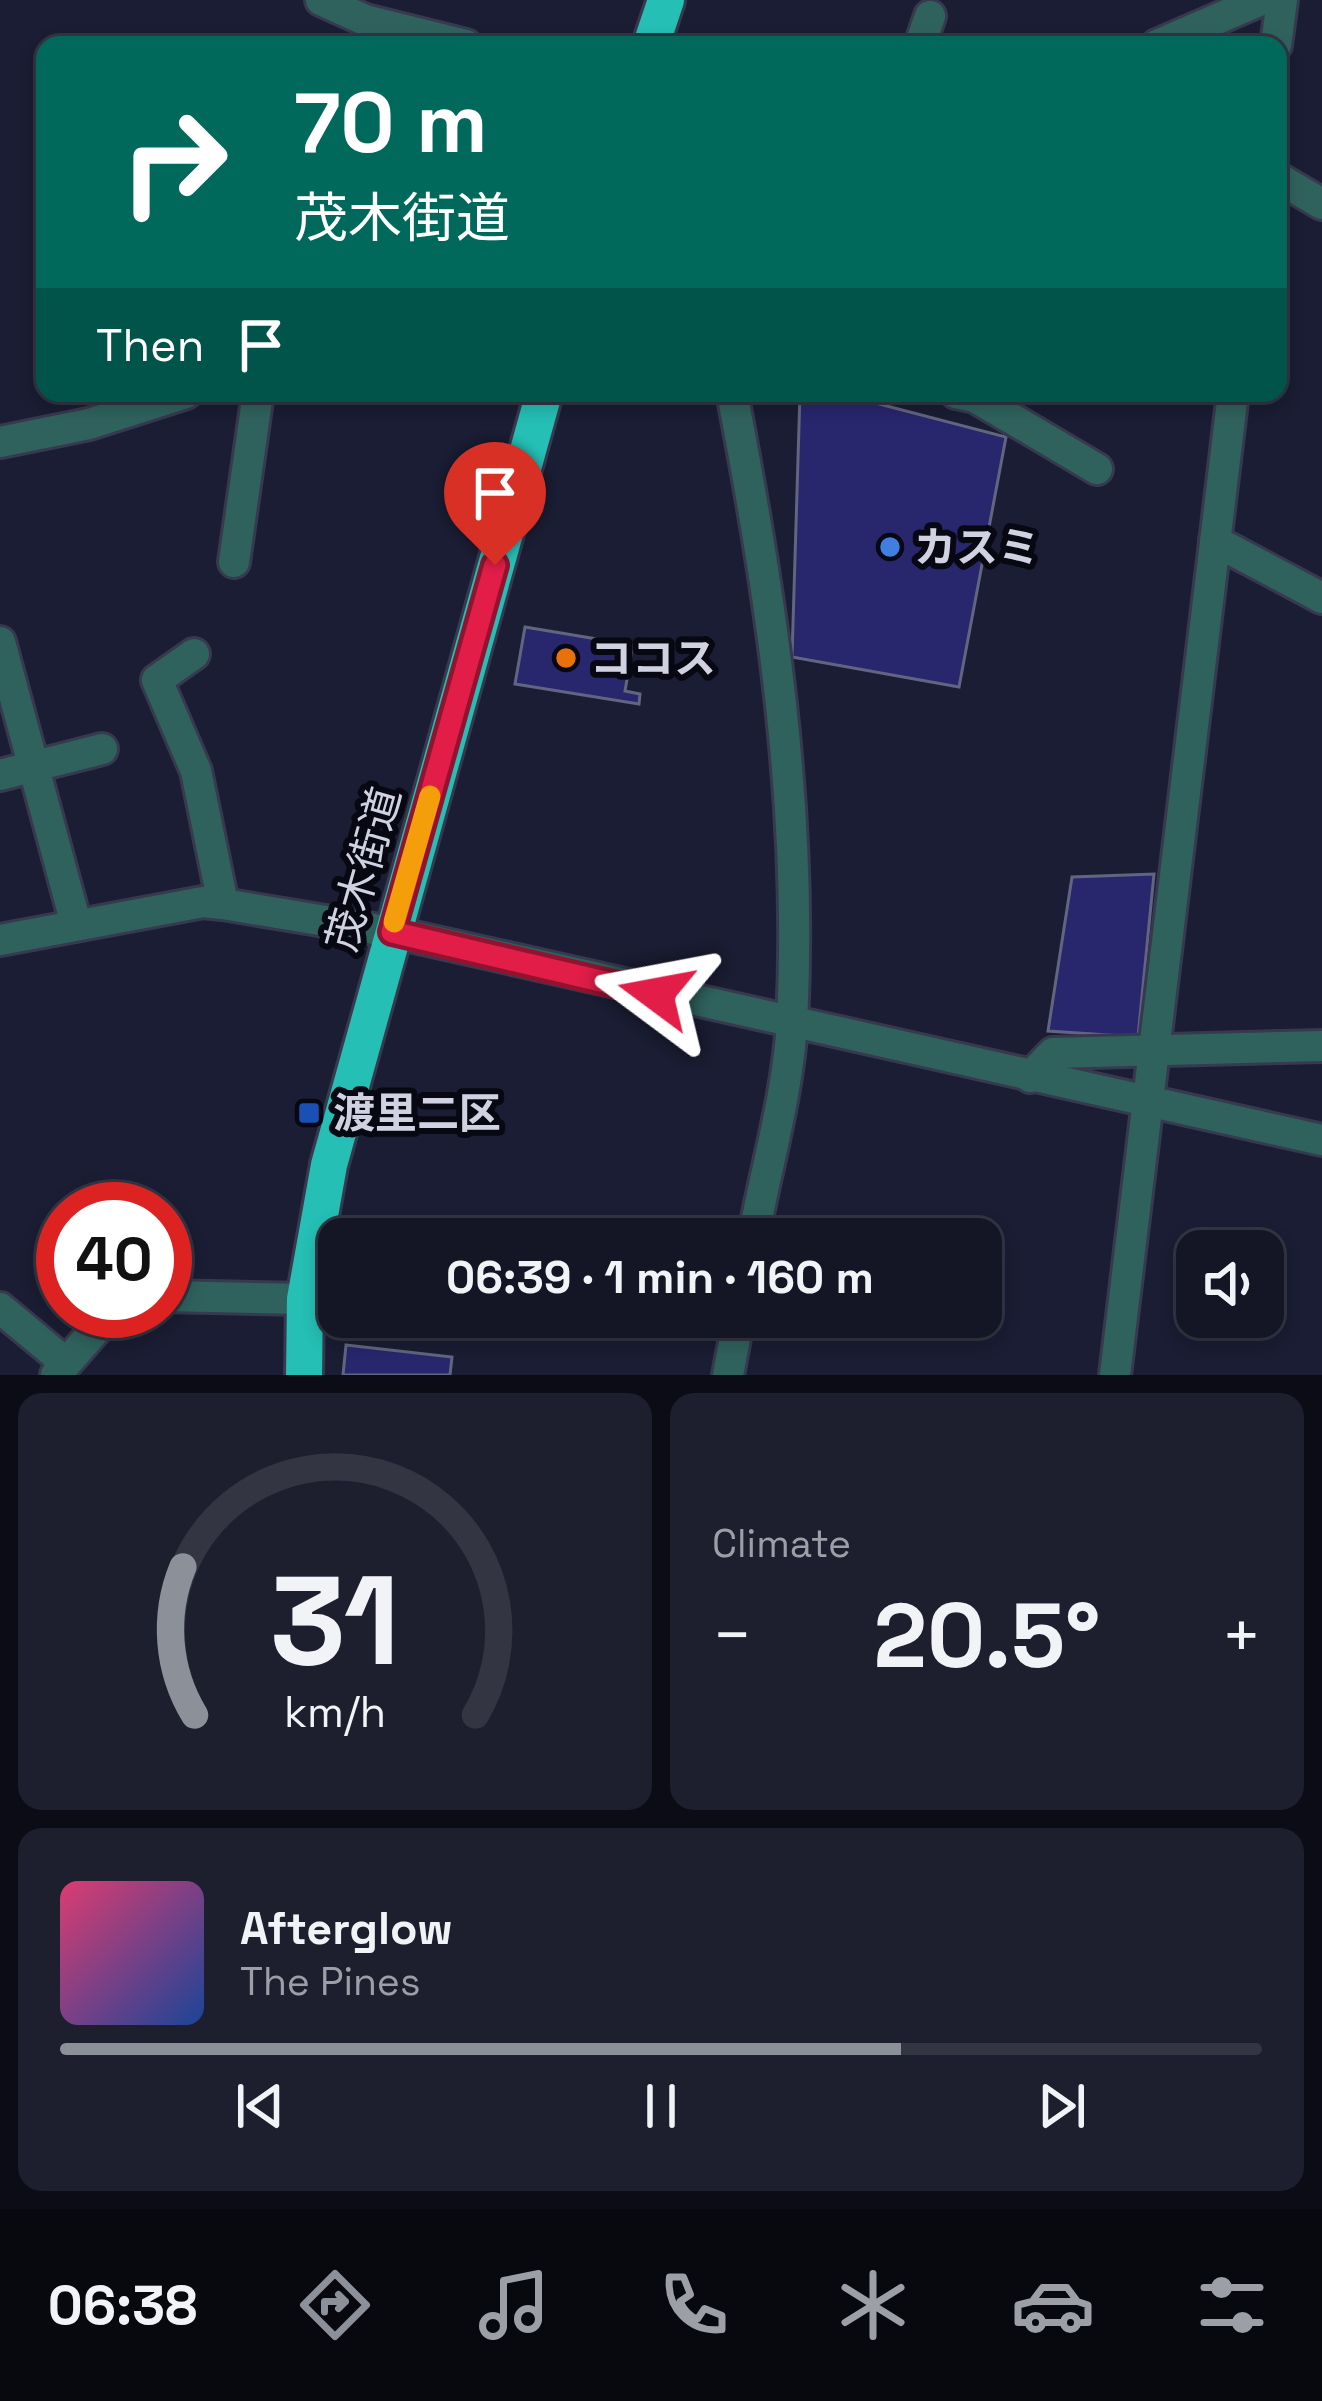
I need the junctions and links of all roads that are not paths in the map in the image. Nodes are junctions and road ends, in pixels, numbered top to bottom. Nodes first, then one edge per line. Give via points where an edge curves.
1 (321, 0) edge
2 (666, 0) edge
3 (1261, 0) edge
4 (1282, 0) edge
5 (369, 10) edge
6 (441, 36) edge
7 (654, 36) edge
8 (1178, 36) edge
9 (1277, 36) edge
10 (1287, 183) edge
11 (1322, 204) edge
12 (158, 402) edge
13 (257, 402) edge
14 (541, 402) edge
15 (734, 402) edge
16 (983, 402) edge
17 (1232, 402) edge
18 (0, 442) edge
19 (1097, 469) dead end
20 (1215, 541) junction
21 (234, 562) dead end
22 (1322, 598) edge
23 (0, 642) edge
24 (194, 654) dead end
25 (102, 749) dead end
26 (34, 766) junction
27 (0, 775) edge
28 (224, 904) junction
29 (76, 924) junction
30 (392, 932) junction
31 (0, 940) edge
32 (792, 1025) junction
33 (1322, 1046) edge
34 (1154, 1047) junction
35 (1030, 1077) junction
36 (1145, 1101) junction
37 (1322, 1140) edge
38 (757, 1218) edge
39 (192, 1297) edge
40 (305, 1299) junction
41 (0, 1308) edge
42 (88, 1338) edge
43 (735, 1338) edge
44 (61, 1369) edge
45 (304, 1375) edge
46 (728, 1375) edge
47 (1115, 1375) edge

1 - 5 street
2 - 7 highway
3 - 8 street
4 - 9 street
5 - 6 street
10 - 11 street
12 - 18 street
13 - 21 street
14 - 30 highway, 茂木街道
15 - 32 street via 772,628 788,784
16 - 19 street
17 - 20 street
20 - 22 street
20 - 34 street
23 - 26 street
24 - 28 street via 157,680 196,771
25 - 26 street
26 - 27 street
26 - 29 street
28 - 29 street
28 - 30 street
29 - 31 street
30 - 32 street
30 - 40 highway, 茂木街道 via 329,1165
32 - 35 street
32 - 38 street
33 - 34 street
34 - 35 street via 1053,1053
34 - 36 street
35 - 36 street
36 - 37 street
36 - 47 street
39 - 40 street
40 - 45 highway, 茂木街道
41 - 44 street
42 - 44 street
43 - 46 street

